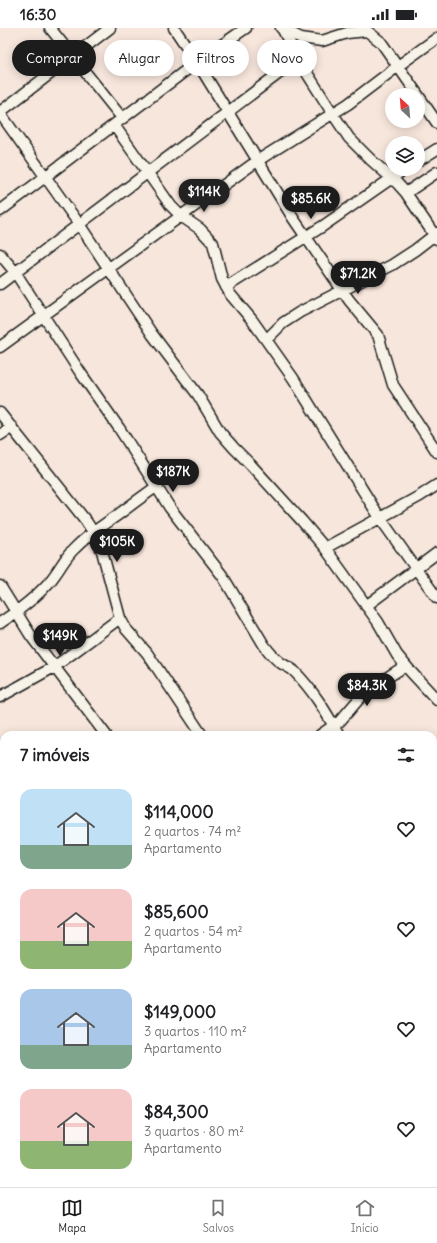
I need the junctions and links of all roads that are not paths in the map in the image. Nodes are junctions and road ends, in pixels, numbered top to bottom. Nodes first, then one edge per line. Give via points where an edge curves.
1 (50, 28) edge
2 (110, 28) edge
3 (174, 28) edge
4 (246, 28) edge
5 (282, 28) edge
6 (339, 28) edge
7 (437, 38) edge
8 (59, 40) edge
9 (94, 40) edge
10 (182, 40) edge
11 (229, 40) edge
12 (288, 40) edge
13 (322, 41) junction
14 (398, 66) junction
15 (182, 73) edge
16 (46, 76) edge
17 (88, 76) edge
18 (206, 76) edge
19 (276, 76) edge
20 (309, 76) edge
21 (413, 88) edge
22 (425, 105) edge
23 (0, 112) edge
24 (228, 113) junction
25 (333, 114) junction
26 (122, 118) junction
27 (437, 123) edge
28 (114, 125) junction
29 (437, 148) edge
30 (425, 156) edge
31 (257, 161) junction
32 (437, 172) edge
33 (147, 173) junction
34 (45, 176) junction
35 (394, 176) edge
36 (391, 178) junction
37 (406, 193) junction
38 (0, 211) edge
39 (182, 216) junction
40 (79, 224) junction
41 (436, 236) edge
42 (306, 237) junction
43 (0, 254) edge
44 (108, 268) junction
45 (14, 272) junction
46 (0, 284) edge
47 (226, 287) junction
48 (342, 290) junction
49 (43, 316) junction
50 (266, 340) junction
51 (0, 347) edge
52 (0, 413) edge
53 (12, 427) junction
54 (0, 435) edge
55 (437, 452) edge
56 (437, 485) edge
57 (156, 486) junction
58 (380, 518) junction
59 (93, 532) junction
60 (325, 548) junction
61 (437, 553) edge
62 (415, 568) junction
63 (0, 586) edge
64 (437, 598) edge
65 (366, 606) junction
66 (16, 612) junction
67 (120, 618) junction
68 (0, 623) edge
69 (405, 666) junction
70 (54, 667) junction
71 (0, 697) edge
72 (437, 700) edge
73 (103, 731) edge
74 (199, 731) edge
75 (336, 731) edge

1 - 8 street
2 - 9 street
3 - 10 street
4 - 11 street
5 - 12 street
5 - 13 street via 301,38
6 - 13 street
7 - 14 street
13 - 14 street via 347,33 367,31 382,42
14 - 21 street
14 - 25 street
15 - 26 street
16 - 23 street
17 - 26 street
18 - 24 street
19 - 24 street
20 - 25 street
22 - 27 street
23 - 34 street
24 - 31 street
24 - 33 street
25 - 31 street
25 - 36 street via 349,138
26 - 28 street
28 - 33 street
28 - 34 street
29 - 30 street
31 - 39 street
31 - 42 street
32 - 37 street
33 - 39 street via 171,206
33 - 40 street
34 - 38 street
34 - 40 street
35 - 36 street
36 - 37 street
36 - 42 street
37 - 41 street
39 - 44 street
39 - 47 street via 200,229 213,243
40 - 44 street
40 - 45 street
41 - 48 street via 392,265
42 - 47 street
42 - 48 street
43 - 45 street
44 - 49 street
44 - 60 street via 152,334 198,395 220,432
45 - 46 street
45 - 49 street
47 - 50 street
48 - 50 street via 283,323
48 - 55 street via 378,335 393,385
49 - 51 street
49 - 57 street
50 - 58 street via 293,378
52 - 53 street
53 - 54 street
53 - 59 street
56 - 58 street
57 - 59 street
57 - 75 street via 222,575 272,656 293,670 309,688
58 - 60 street
58 - 62 street
59 - 66 street via 67,555 44,588
59 - 67 street via 105,559
60 - 65 street
61 - 62 street
62 - 64 street
62 - 65 street
63 - 66 street
65 - 69 street
66 - 68 street
66 - 70 street
67 - 70 street
67 - 74 street
69 - 72 street
69 - 75 street via 359,699
70 - 71 street
70 - 73 street

